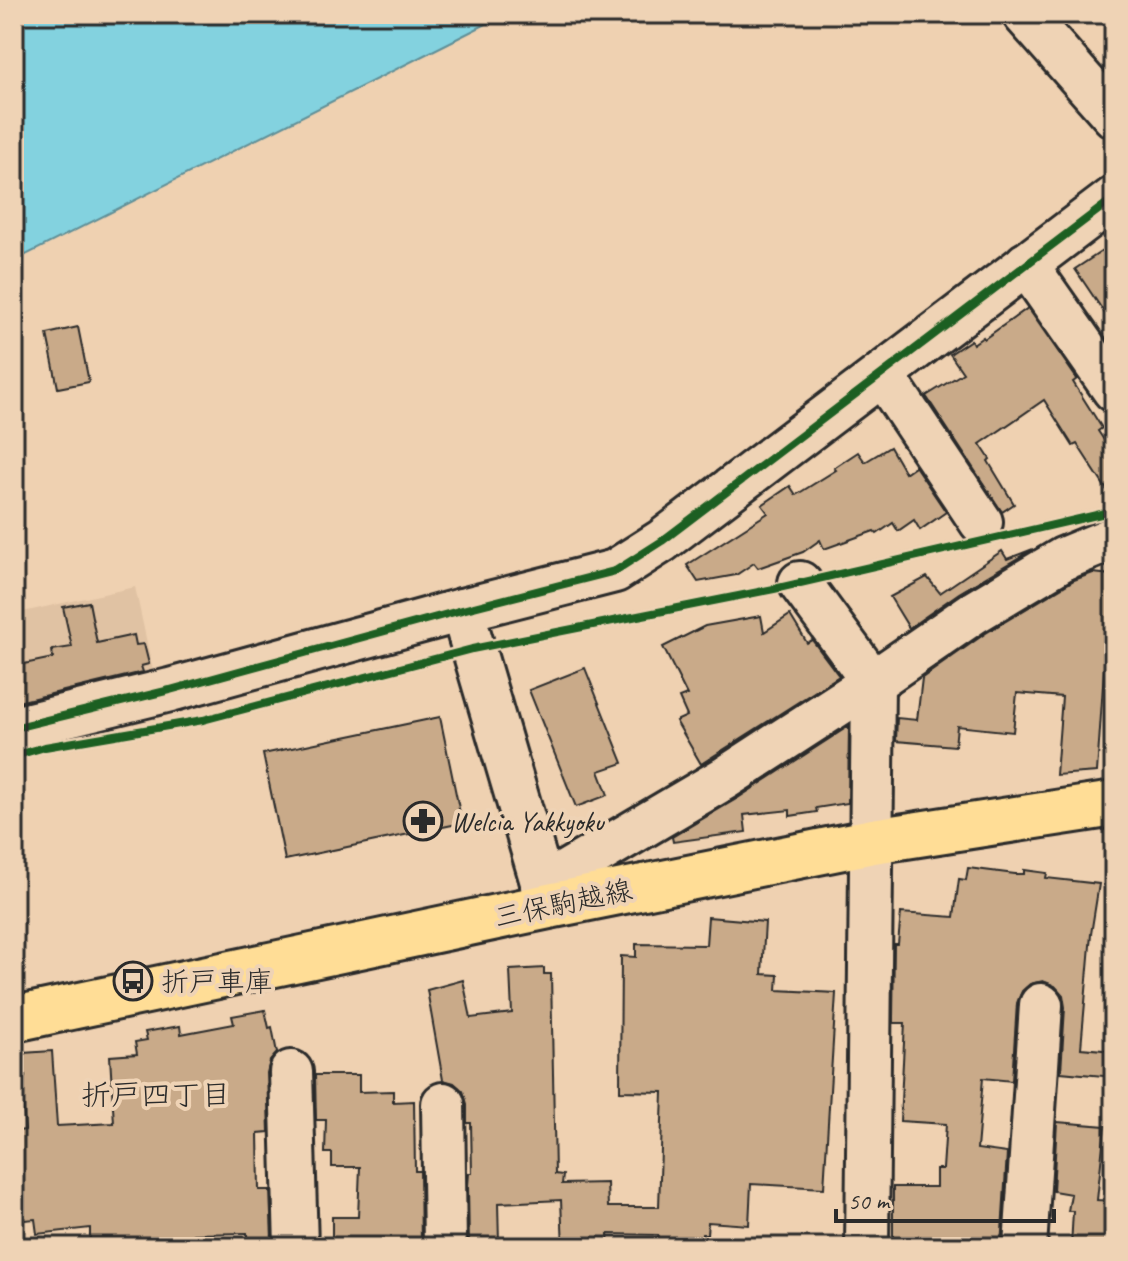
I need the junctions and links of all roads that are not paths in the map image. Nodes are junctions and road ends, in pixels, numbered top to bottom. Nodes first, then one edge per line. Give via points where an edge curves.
1 (1024, 14) edge
2 (1114, 116) edge
3 (1114, 198) edge
4 (1026, 264) junction
5 (882, 374) junction
6 (1114, 390) edge
7 (981, 522) dead end
8 (1114, 538) edge
9 (800, 583) dead end
10 (462, 610) junction
11 (873, 682) junction
12 (14, 728) edge
13 (1114, 804) edge
14 (873, 841) junction
15 (545, 896) junction
16 (1041, 1005) dead end
17 (14, 1019) edge
18 (291, 1072) dead end
19 (443, 1104) dead end
20 (296, 1247) edge
21 (445, 1247) edge
22 (867, 1247) edge
23 (1025, 1247) edge

1 - 2 street
3 - 4 street
4 - 5 street
4 - 6 street
5 - 7 street
5 - 10 street via 615,571
8 - 11 street via 1063,559 986,605
9 - 11 street
10 - 12 street
10 - 15 street
11 - 14 street
11 - 15 street
13 - 14 main road, 三保駒越線
14 - 15 main road, 三保駒越線
14 - 22 street
15 - 17 main road, 三保駒越線
16 - 23 street
18 - 20 street
19 - 21 street

